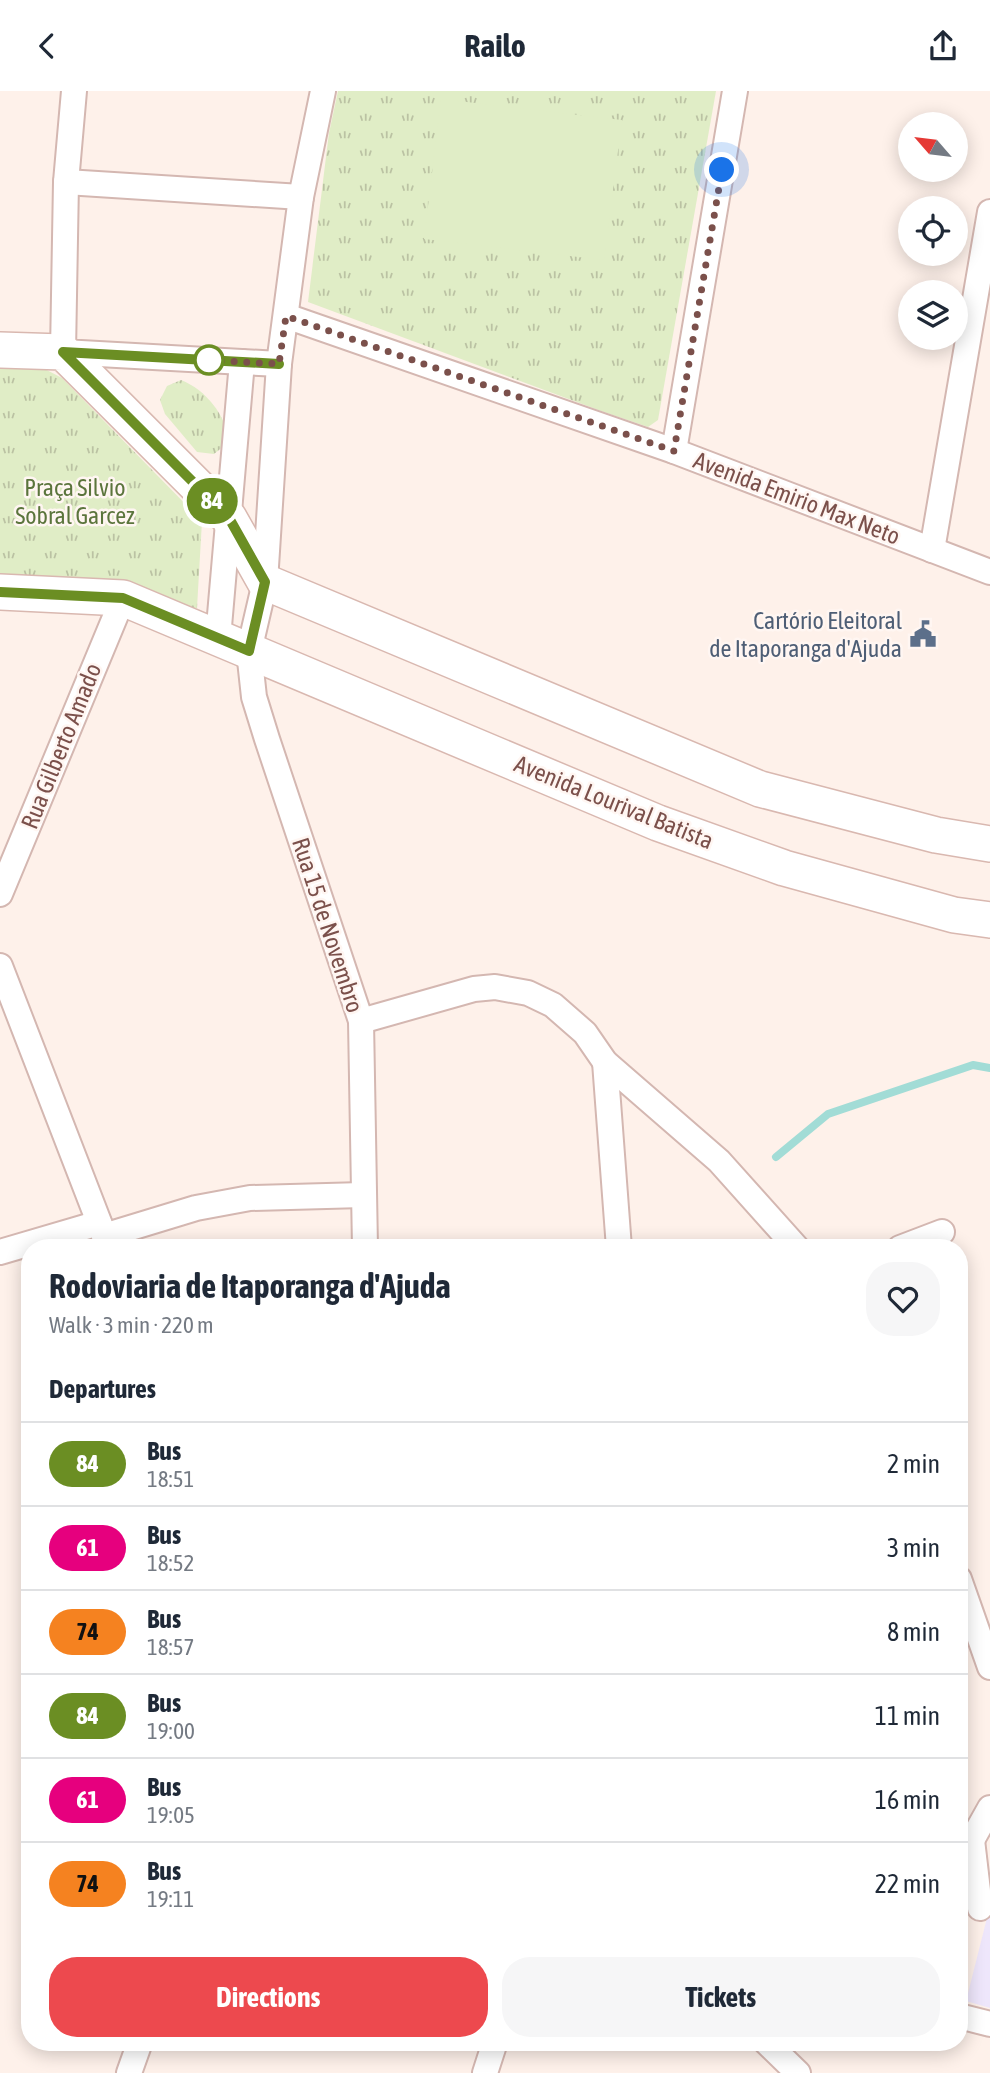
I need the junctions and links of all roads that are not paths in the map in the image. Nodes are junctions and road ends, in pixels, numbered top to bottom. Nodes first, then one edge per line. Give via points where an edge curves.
1 (74, 91) edge
2 (323, 91) edge
3 (735, 91) edge
4 (66, 182) junction
5 (301, 197) junction
6 (990, 212) edge
7 (286, 316) junction
8 (0, 350) edge
9 (63, 352) junction
10 (242, 362) junction
11 (279, 364) junction
12 (674, 451) junction
13 (229, 518) junction
14 (932, 550) junction
15 (990, 572) edge
16 (265, 582) junction
17 (0, 592) edge
18 (123, 598) junction
19 (234, 644) junction
20 (990, 844) edge
21 (0, 894) edge
22 (990, 920) edge
23 (0, 966) edge
24 (361, 1021) junction
25 (605, 1062) junction
26 (363, 1195) junction
27 (942, 1232) dead end
28 (104, 1235) edge
29 (80, 1239) edge
30 (365, 1239) edge
31 (618, 1239) edge
32 (789, 1239) edge
33 (924, 1239) edge
34 (21, 1249) edge
35 (0, 1252) edge
36 (968, 1605) edge
37 (990, 1668) edge
38 (990, 1808) edge
39 (968, 1839) edge
40 (968, 1856) edge
41 (980, 1908) dead end
42 (968, 2018) edge
43 (990, 2024) edge
44 (136, 2051) edge
45 (492, 2051) edge
46 (775, 2051) edge
47 (127, 2072) edge
48 (485, 2073) edge
49 (798, 2073) edge

1 - 4 street
2 - 5 street
3 - 12 street
4 - 5 street
4 - 9 street
5 - 7 street
6 - 14 street
7 - 11 street
7 - 12 street, Avenida Emirio Max Neto
8 - 9 main road
9 - 10 street
9 - 13 main road
10 - 11 street
10 - 13 street
11 - 16 street
12 - 14 street, Avenida Emirio Max Neto
13 - 16 main road
13 - 19 street
14 - 15 street, Avenida Emirio Max Neto
16 - 19 street
16 - 20 main road via 760,789 936,835
17 - 18 main road
18 - 19 main road
18 - 21 street, Rua Gilberto Amado
19 - 22 main road, Avenida Lourival Batista via 658,823 784,869 954,915
19 - 24 street, Rua 15 de Novembro
23 - 28 street
24 - 25 street via 495,987 528,993 553,1005 585,1033
24 - 26 street, Rua 15 de Novembro
25 - 31 street
25 - 32 street via 719,1161
26 - 28 street via 250,1198 195,1208
26 - 30 street, Rua 15 de Novembro
27 - 33 street
28 - 29 street
34 - 35 street
36 - 37 street
38 - 39 street
40 - 41 street
42 - 43 street
44 - 47 street
45 - 48 street
46 - 49 street

